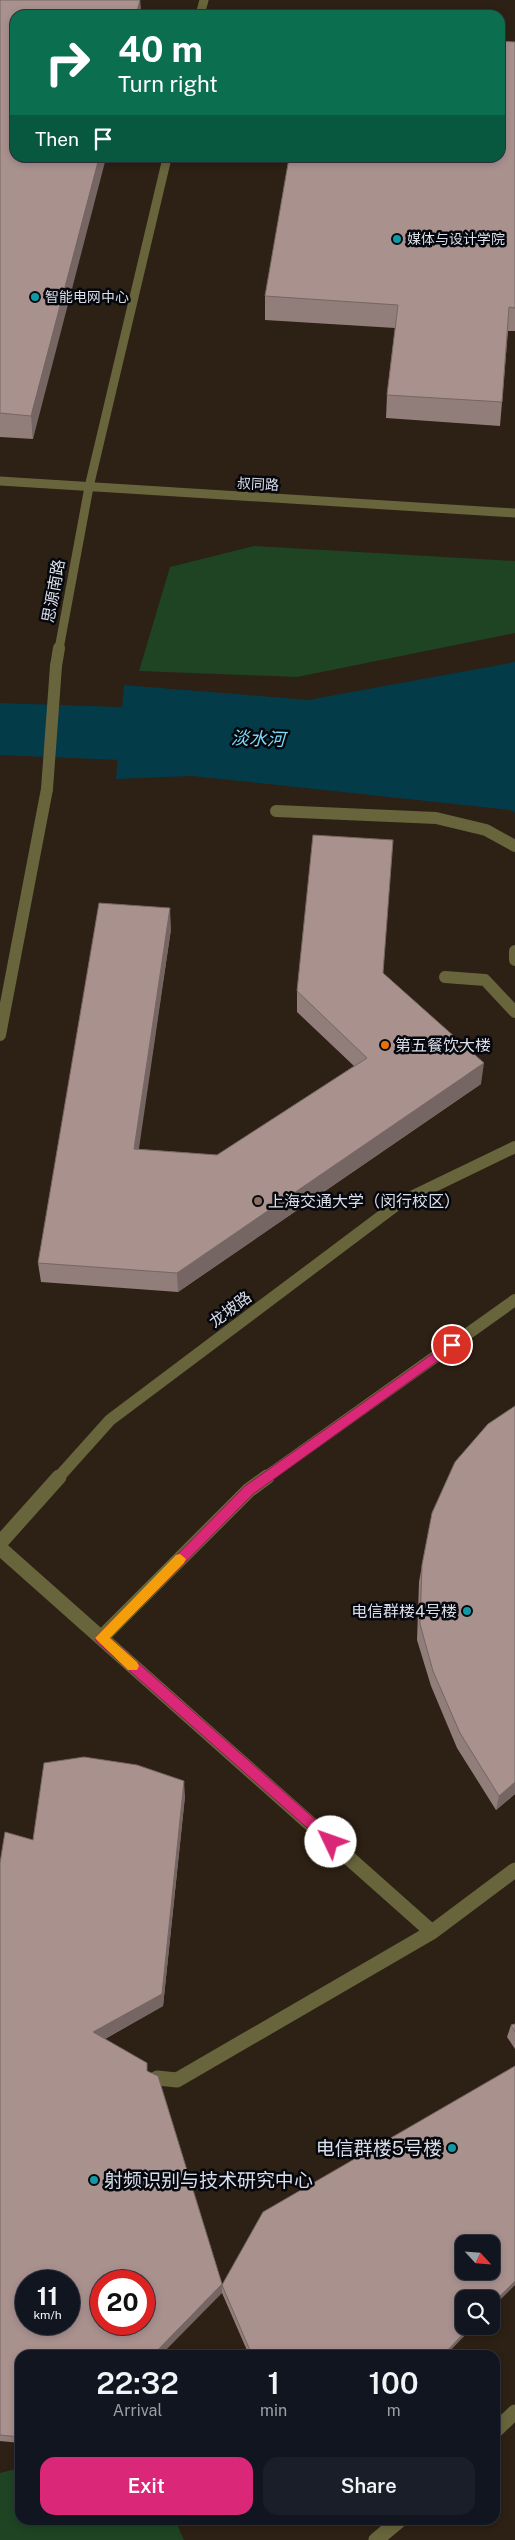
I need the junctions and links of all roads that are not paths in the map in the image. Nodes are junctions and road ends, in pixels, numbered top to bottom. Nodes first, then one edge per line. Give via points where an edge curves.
1 (166, 162) edge
2 (0, 482) edge
3 (89, 487) junction
4 (515, 513) edge
5 (276, 811) dead end
6 (515, 846) edge
7 (515, 951) edge
8 (515, 960) edge
9 (445, 977) dead end
10 (515, 1012) edge
11 (0, 1034) edge
12 (515, 1148) edge
13 (515, 1300) edge
14 (0, 1543) edge
15 (0, 1548) edge
16 (101, 1638) junction
17 (515, 1870) edge
18 (432, 1932) junction
19 (157, 2078) edge
20 (515, 2412) edge
21 (500, 2426) edge
22 (394, 2525) edge
23 (376, 2540) edge

1 - 3 street, 思源南路
2 - 3 street, 叔同路
3 - 4 street, 叔同路
3 - 11 street, 思源南路 via 56,666 47,789
5 - 6 street via 436,818 486,830
7 - 8 street
9 - 10 street via 485,980
12 - 14 street, 龙坡路 via 399,1203 110,1420
13 - 16 street via 249,1490
15 - 16 street
16 - 18 street
17 - 18 street
18 - 19 street via 177,2080
20 - 21 street
22 - 23 street

